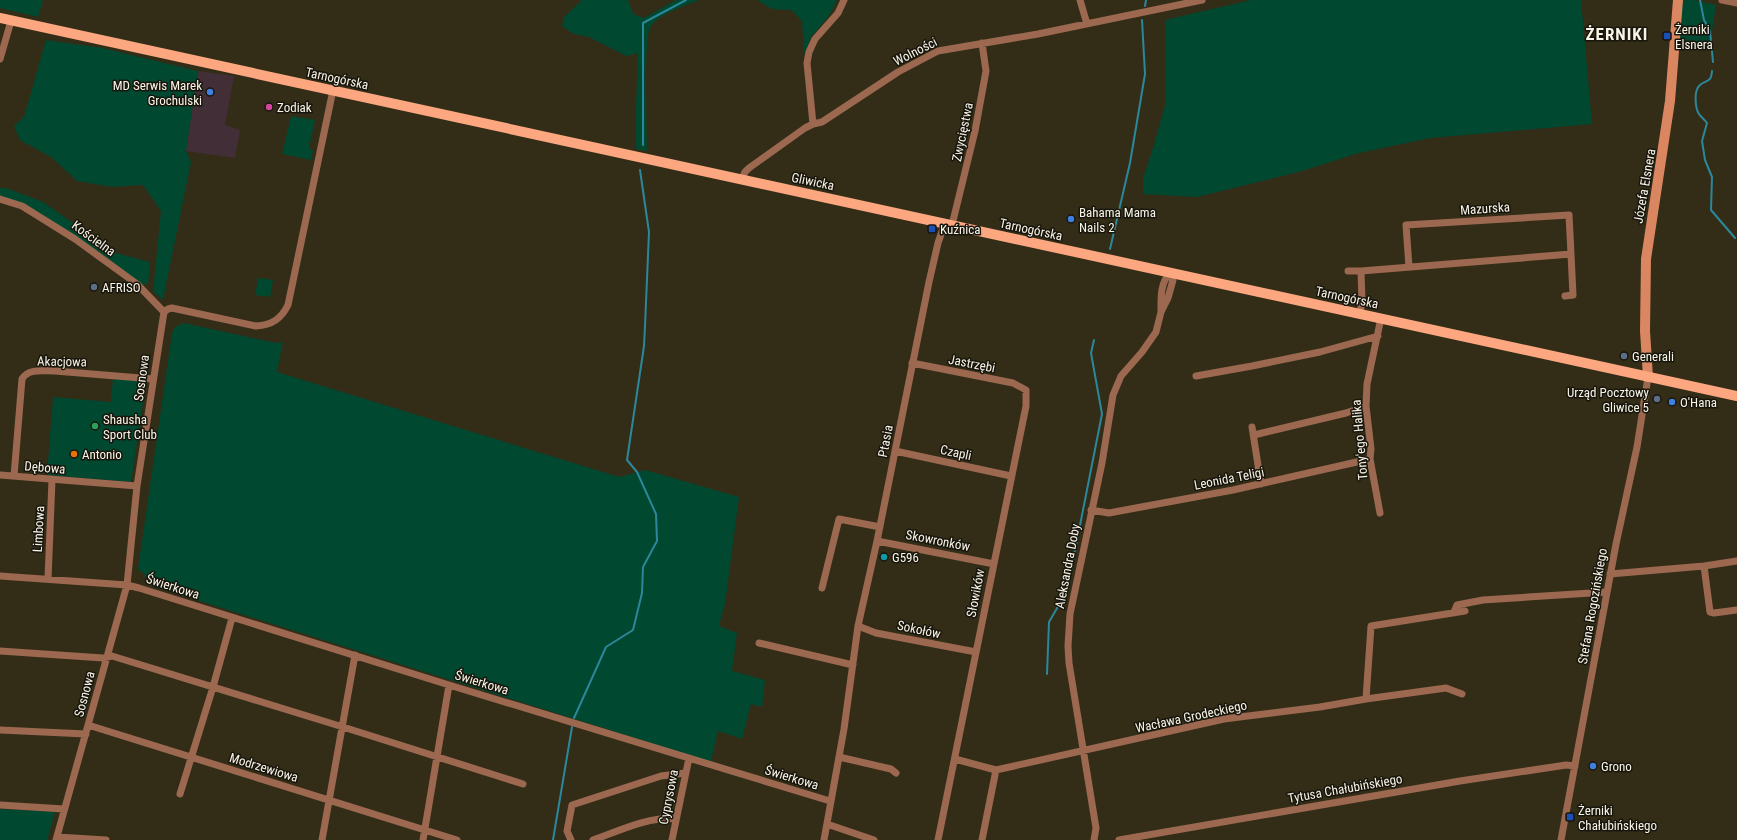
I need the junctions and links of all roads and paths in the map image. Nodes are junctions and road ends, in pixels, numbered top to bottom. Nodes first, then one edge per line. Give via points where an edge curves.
1 (844, 0) edge
2 (1080, 0) edge
3 (1202, 0) edge
4 (1678, 0) edge
5 (1722, 0) edge
6 (1737, 3) edge
7 (0, 18) edge
8 (11, 21) junction
9 (1087, 24) junction
10 (982, 43) junction
11 (0, 59) edge
12 (334, 90) junction
13 (813, 124) junction
14 (668, 163) joint
15 (742, 179) junction
16 (0, 199) edge
17 (949, 224) junction
18 (1571, 254) junction
19 (1409, 267) junction
20 (1348, 271) dead end
21 (1361, 271) junction
22 (1170, 273) junction
23 (1564, 296) dead end
24 (164, 312) junction
25 (1360, 314) junction
26 (1381, 318) junction
27 (1378, 336) junction
28 (912, 363) junction
29 (1196, 376) dead end
30 (1648, 377) junction
31 (153, 378) junction
32 (1026, 390) joint
33 (1737, 396) edge
34 (1366, 406) junction
35 (1252, 427) dead end
36 (1254, 435) junction
37 (895, 451) junction
38 (1370, 459) junction
39 (0, 475) edge
40 (14, 476) junction
41 (1011, 476) junction
42 (52, 480) junction
43 (1261, 484) junction
44 (137, 486) junction
45 (1091, 510) junction
46 (1380, 513) dead end
47 (880, 527) junction
48 (877, 541) junction
49 (1737, 561) edge
50 (994, 564) junction
51 (1704, 566) junction
52 (1610, 574) junction
53 (0, 576) edge
54 (48, 579) junction
55 (127, 585) junction
56 (822, 588) dead end
57 (1607, 592) junction
58 (1465, 610) dead end
59 (1737, 610) edge
60 (1454, 612) junction
61 (232, 618) junction
62 (858, 626) junction
63 (759, 643) dead end
64 (0, 651) edge
65 (976, 652) junction
66 (354, 655) junction
67 (107, 657) junction
68 (853, 665) junction
69 (450, 685) junction
70 (213, 687) junction
71 (1462, 694) dead end
72 (1366, 699) junction
73 (88, 725) junction
74 (343, 727) junction
75 (0, 730) edge
76 (86, 734) junction
77 (1084, 751) junction
78 (192, 757) junction
79 (438, 757) junction
80 (839, 757) junction
81 (689, 758) junction
82 (955, 759) junction
83 (1575, 766) junction
84 (996, 770) junction
85 (685, 773) junction
86 (896, 773) dead end
87 (523, 784) dead end
88 (180, 794) dead end
89 (330, 799) junction
90 (830, 801) junction
91 (0, 805) edge
92 (64, 809) junction
93 (676, 819) junction
94 (827, 824) junction
95 (424, 830) junction
96 (56, 838) edge
97 (106, 840) edge
98 (322, 840) edge
99 (423, 840) edge
100 (457, 840) edge
101 (571, 840) edge
102 (593, 840) edge
103 (673, 840) edge
104 (824, 840) edge
105 (870, 840) edge
106 (938, 840) edge
107 (982, 840) edge
108 (1094, 840) edge
109 (1119, 840) edge
110 (1561, 840) edge

1 - 13 street via 838,13 816,39 809,52
2 - 9 street
3 - 9 street, Wolności
4 - 30 street, Józefa Elsnera via 1670,101 1646,259 1645,331
5 - 6 street
7 - 8 main road, Tarnogórska
8 - 11 street
8 - 12 main road, Tarnogórska
9 - 10 street, Wolności
10 - 13 street, Wolności via 938,51 898,72 822,122
10 - 17 street, Zwycięstwa via 986,72 975,131
12 - 14 main road, Tarnogórska
12 - 24 street via 288,306 283,316 266,326 256,326 172,308
13 - 15 street, Wolności via 749,168
14 - 15 main road, Gliwicka
15 - 17 main road, Gliwicka
16 - 24 street, Kościelna via 22,206 75,238 137,284
17 - 22 main road, Tarnogórska
17 - 28 street, Ptasia via 938,243
18 - 19 street
18 - 19 street, Mazurska via 1569,215 1406,225
18 - 23 street, Mazurska via 1573,295
19 - 21 street
20 - 21 street
21 - 25 street
22 - 25 main road, Tarnogórska
22 - 45 street, Aleksandra Doby via 1164,279 1156,332 1121,376 1113,395
24 - 31 street, Sosnowa
25 - 26 main road, Tarnogórska
26 - 27 street, Tony'ego Halika
26 - 30 main road, Tarnogórska
27 - 29 street via 1320,352
27 - 34 street, Tony'ego Halika
28 - 32 street, Jastrzębi via 1013,383
28 - 37 street, Ptasia
30 - 33 main road, Tarnogórska
30 - 52 street, Stefana Rogozińskiego via 1638,440
31 - 40 street, Akacjowa via 55,371 28,373 22,379
31 - 44 street, Sosnowa
32 - 41 street, Słowików via 1026,406
34 - 36 street
34 - 38 street, Tony'ego Halika
35 - 36 street
36 - 43 street
37 - 41 street, Czapli
37 - 47 street, Ptasia
38 - 43 street, Leonida Teligi
38 - 46 street, Tony'ego Halika
39 - 40 street, Dębowa
40 - 42 street, Dębowa
41 - 50 street, Słowików
42 - 44 street, Dębowa
42 - 54 street, Limbowa
43 - 45 street, Leonida Teligi via 1109,513
44 - 55 street, Sosnowa
45 - 77 street, Aleksandra Doby via 1068,631 1069,663
47 - 48 street, Ptasia
47 - 56 street via 839,519
48 - 50 street, Skowronków
48 - 62 street, Ptasia
49 - 51 street
50 - 65 street, Słowików
51 - 52 street
51 - 59 street via 1710,612
52 - 57 street, Stefana Rogozińskiego
53 - 54 street
54 - 55 street
55 - 61 street, Świerkowa
55 - 67 street, Sosnowa
57 - 60 street via 1483,600 1457,605
57 - 83 street, Stefana Rogozińskiego
58 - 60 street
60 - 72 street via 1371,626
61 - 66 street, Świerkowa
61 - 70 street
62 - 65 street, Sokołów via 876,633
62 - 68 street, Ptasia
63 - 68 street
64 - 67 street
65 - 82 street, Słowików
66 - 69 street, Świerkowa
66 - 74 street
67 - 70 street via 112,656
67 - 73 street, Sosnowa
68 - 80 street, Ptasia
69 - 79 street
69 - 81 street, Świerkowa
70 - 74 street
70 - 78 street
71 - 72 street, Wacława Grodeckiego via 1446,688
72 - 77 street, Wacława Grodeckiego via 1224,719
73 - 76 street, Sosnowa
73 - 78 street, Modrzewiowa
74 - 79 street
74 - 89 street
75 - 76 street
76 - 92 street, Sosnowa
77 - 84 street, Wacława Grodeckiego
77 - 108 street, Aleksandra Doby via 1096,828
78 - 88 street
78 - 89 street, Modrzewiowa
79 - 87 street
79 - 95 street
80 - 86 street via 891,769
80 - 90 street, Ptasia
81 - 85 street, Cyprysowa
81 - 90 street, Świerkowa
82 - 84 street
82 - 106 street, Słowików
83 - 109 street, Tytusa Chałubińskiego via 1566,765 1460,781
83 - 110 street, Stefana Rogozińskiego
84 - 107 street
85 - 93 street, Cyprysowa
85 - 101 street via 661,776 572,805 567,831
89 - 95 street, Modrzewiowa
89 - 98 street
90 - 94 street, Ptasia
91 - 92 street
92 - 96 street, Sosnowa
93 - 102 street via 653,820
93 - 103 street, Cyprysowa
94 - 104 street, Ptasia
94 - 105 street
95 - 99 street
95 - 100 street, Modrzewiowa
96 - 97 street

